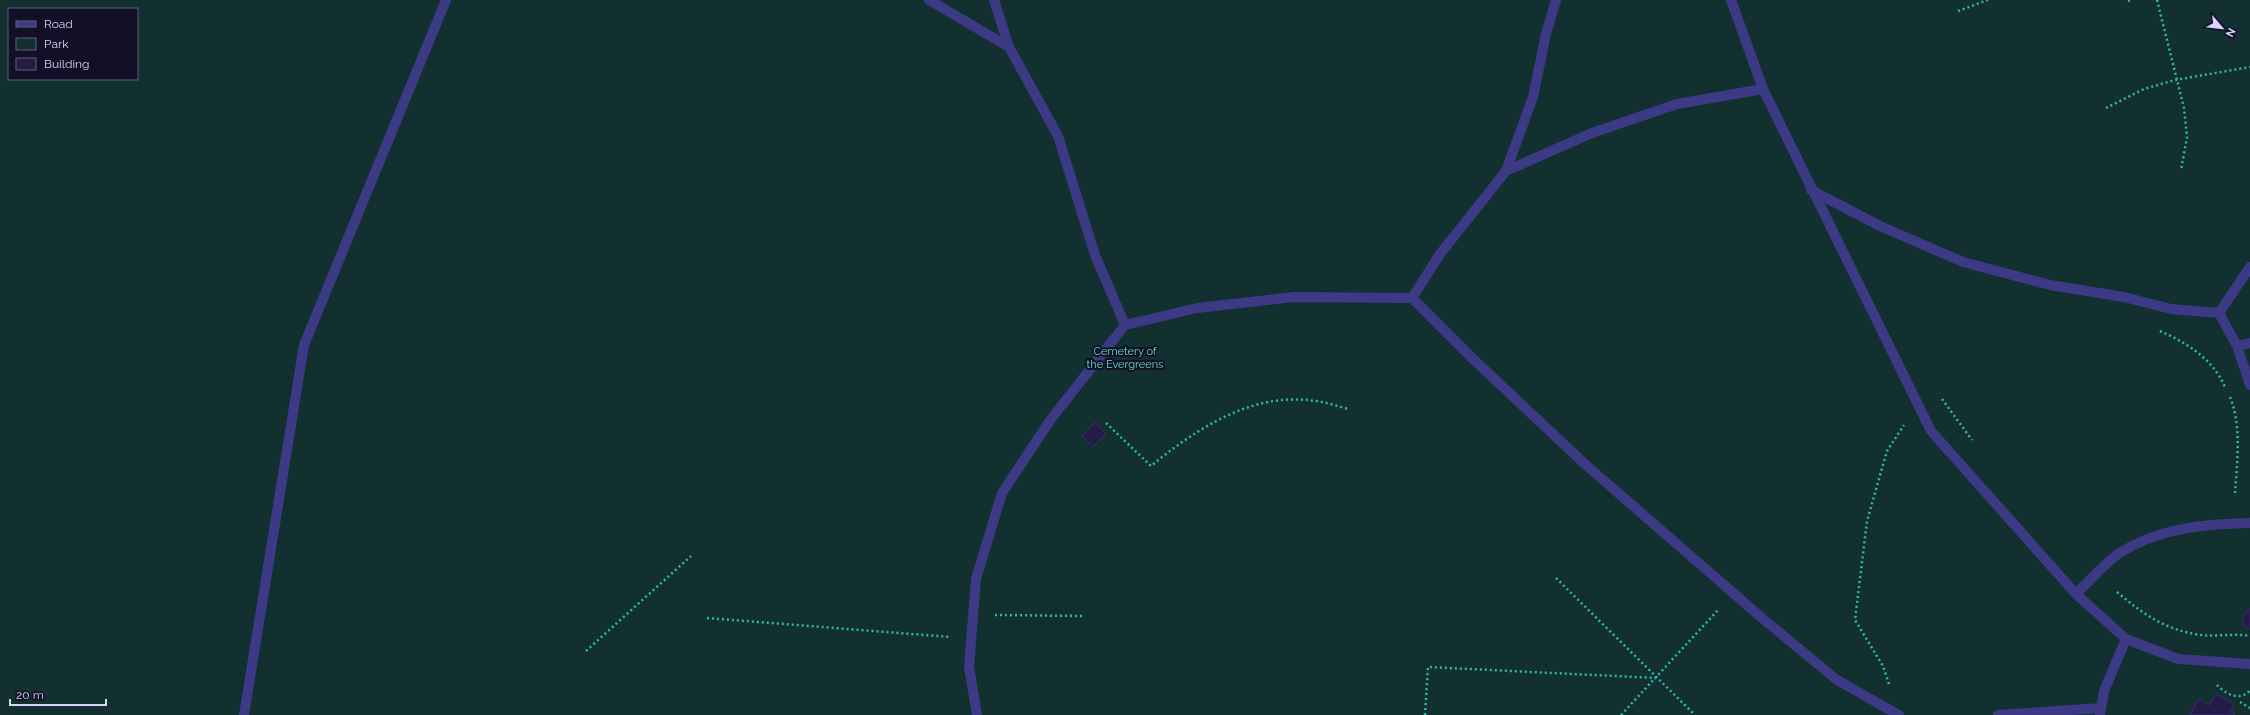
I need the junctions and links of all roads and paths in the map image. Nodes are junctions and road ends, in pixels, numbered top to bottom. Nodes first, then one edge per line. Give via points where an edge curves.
1 (446, 0) edge
2 (929, 0) edge
3 (994, 0) edge
4 (1556, 0) edge
5 (1731, 0) edge
6 (1988, 0) edge
7 (2157, 0) edge
8 (1958, 11) dead end
9 (1009, 47) junction
10 (2250, 67) edge
11 (2176, 80) junction
12 (1763, 89) junction
13 (2106, 108) dead end
14 (2181, 170) dead end
15 (1506, 171) junction
16 (1811, 190) junction
17 (2250, 267) edge
18 (1412, 298) junction
19 (2219, 312) junction
20 (1125, 325) junction
21 (2157, 330) dead end
22 (2250, 343) edge
23 (2237, 346) junction
24 (2250, 385) edge
25 (1939, 395) dead end
26 (1917, 404) junction
27 (1348, 409) dead end
28 (1106, 423) dead end
29 (1974, 444) dead end
30 (2235, 493) dead end
31 (2250, 524) edge
32 (691, 556) dead end
33 (1556, 578) dead end
34 (2117, 592) dead end
35 (1733, 594) junction
36 (2076, 594) junction
37 (973, 615) junction
38 (1082, 616) dead end
39 (707, 618) dead end
40 (2250, 636) edge
41 (971, 639) junction
42 (2126, 639) junction
43 (586, 651) dead end
44 (2250, 664) edge
45 (1656, 678) junction
46 (2240, 702) dead end
47 (2250, 708) edge
48 (2101, 711) edge
49 (244, 715) edge
50 (977, 715) edge
51 (1425, 715) edge
52 (1622, 715) edge
53 (1696, 715) edge
54 (1898, 715) edge
55 (1998, 715) edge

1 - 49 lane via 304,345
2 - 9 lane
3 - 9 lane
4 - 15 lane via 1533,97
5 - 12 lane
6 - 8 path
7 - 11 path
9 - 20 lane via 1058,136 1095,255
10 - 11 path
11 - 13 path via 2144,89
11 - 14 path via 2184,108 2187,137
12 - 15 lane via 1678,104 1592,133
12 - 16 lane
15 - 18 lane via 1440,254
16 - 19 lane via 1880,226 1963,262 2050,285 2124,296 2171,309
16 - 26 lane
17 - 19 lane
18 - 20 lane via 1294,297 1197,308
18 - 35 lane via 1586,465
19 - 23 lane
20 - 37 lane via 1051,419 1002,493 976,579
21 - 30 path via 2188,344 2219,373 2234,407 2238,453
22 - 23 lane
23 - 24 lane
25 - 29 path
26 - 36 lane via 1931,431
26 - 54 path via 1887,450 1867,521 1855,620 1883,666
27 - 28 path via 1315,400 1281,400 1235,411 1185,439 1150,466
31 - 36 lane via 2210,524 2160,533 2117,555
32 - 43 path
33 - 45 path
34 - 40 path via 2143,614 2169,627 2201,635
35 - 45 path
35 - 54 lane via 1837,680
36 - 42 lane
37 - 38 path
37 - 41 lane
39 - 41 path
41 - 50 lane via 969,668
42 - 44 lane via 2178,659
42 - 48 lane via 2104,691
45 - 51 path via 1428,667
45 - 52 path
45 - 53 path
46 - 47 path
48 - 55 lane

